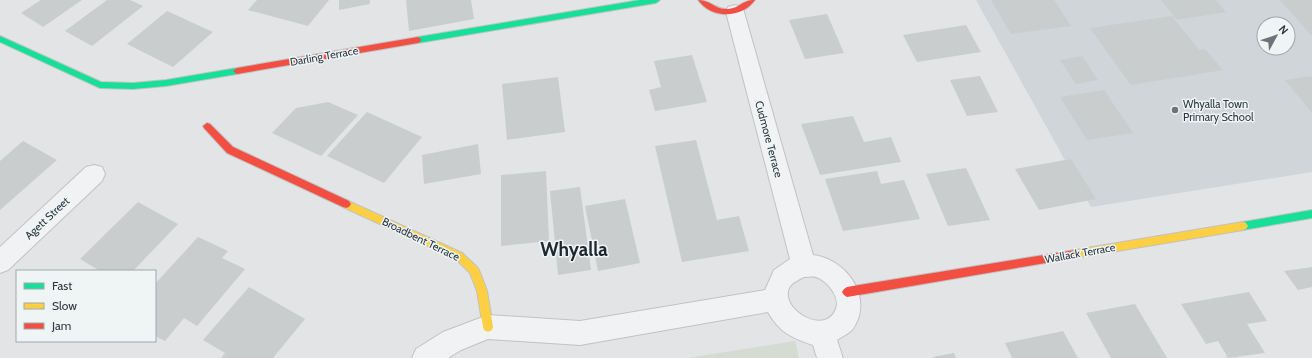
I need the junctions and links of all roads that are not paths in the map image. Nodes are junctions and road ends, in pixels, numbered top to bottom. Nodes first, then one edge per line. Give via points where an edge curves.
1 (656, 0) edge
2 (702, 0) edge
3 (743, 6) edge
4 (0, 39) edge
5 (207, 126) dead end
6 (94, 174) dead end
7 (1312, 214) edge
8 (0, 262) edge
9 (804, 266) junction
10 (847, 292) junction
11 (776, 299) junction
12 (488, 327) junction
13 (822, 334) junction
14 (425, 358) edge
15 (830, 358) edge

1 - 4 street, Darling Terrace via 166,83 133,86 100,85
2 - 3 street via 718,11
3 - 9 street, Cudmore Terrace
5 - 12 street, Broadbent Terrace via 230,150 459,256 474,270 482,290
6 - 8 street, Agett Street
7 - 10 street, Wallack Terrace
9 - 10 street via 822,268 833,274 842,282
9 - 11 street via 790,271 782,278 777,288
10 - 13 street via 848,314 833,330
11 - 12 street via 580,333
11 - 13 street via 779,311 786,321 797,329
12 - 14 street via 452,341
13 - 15 street

